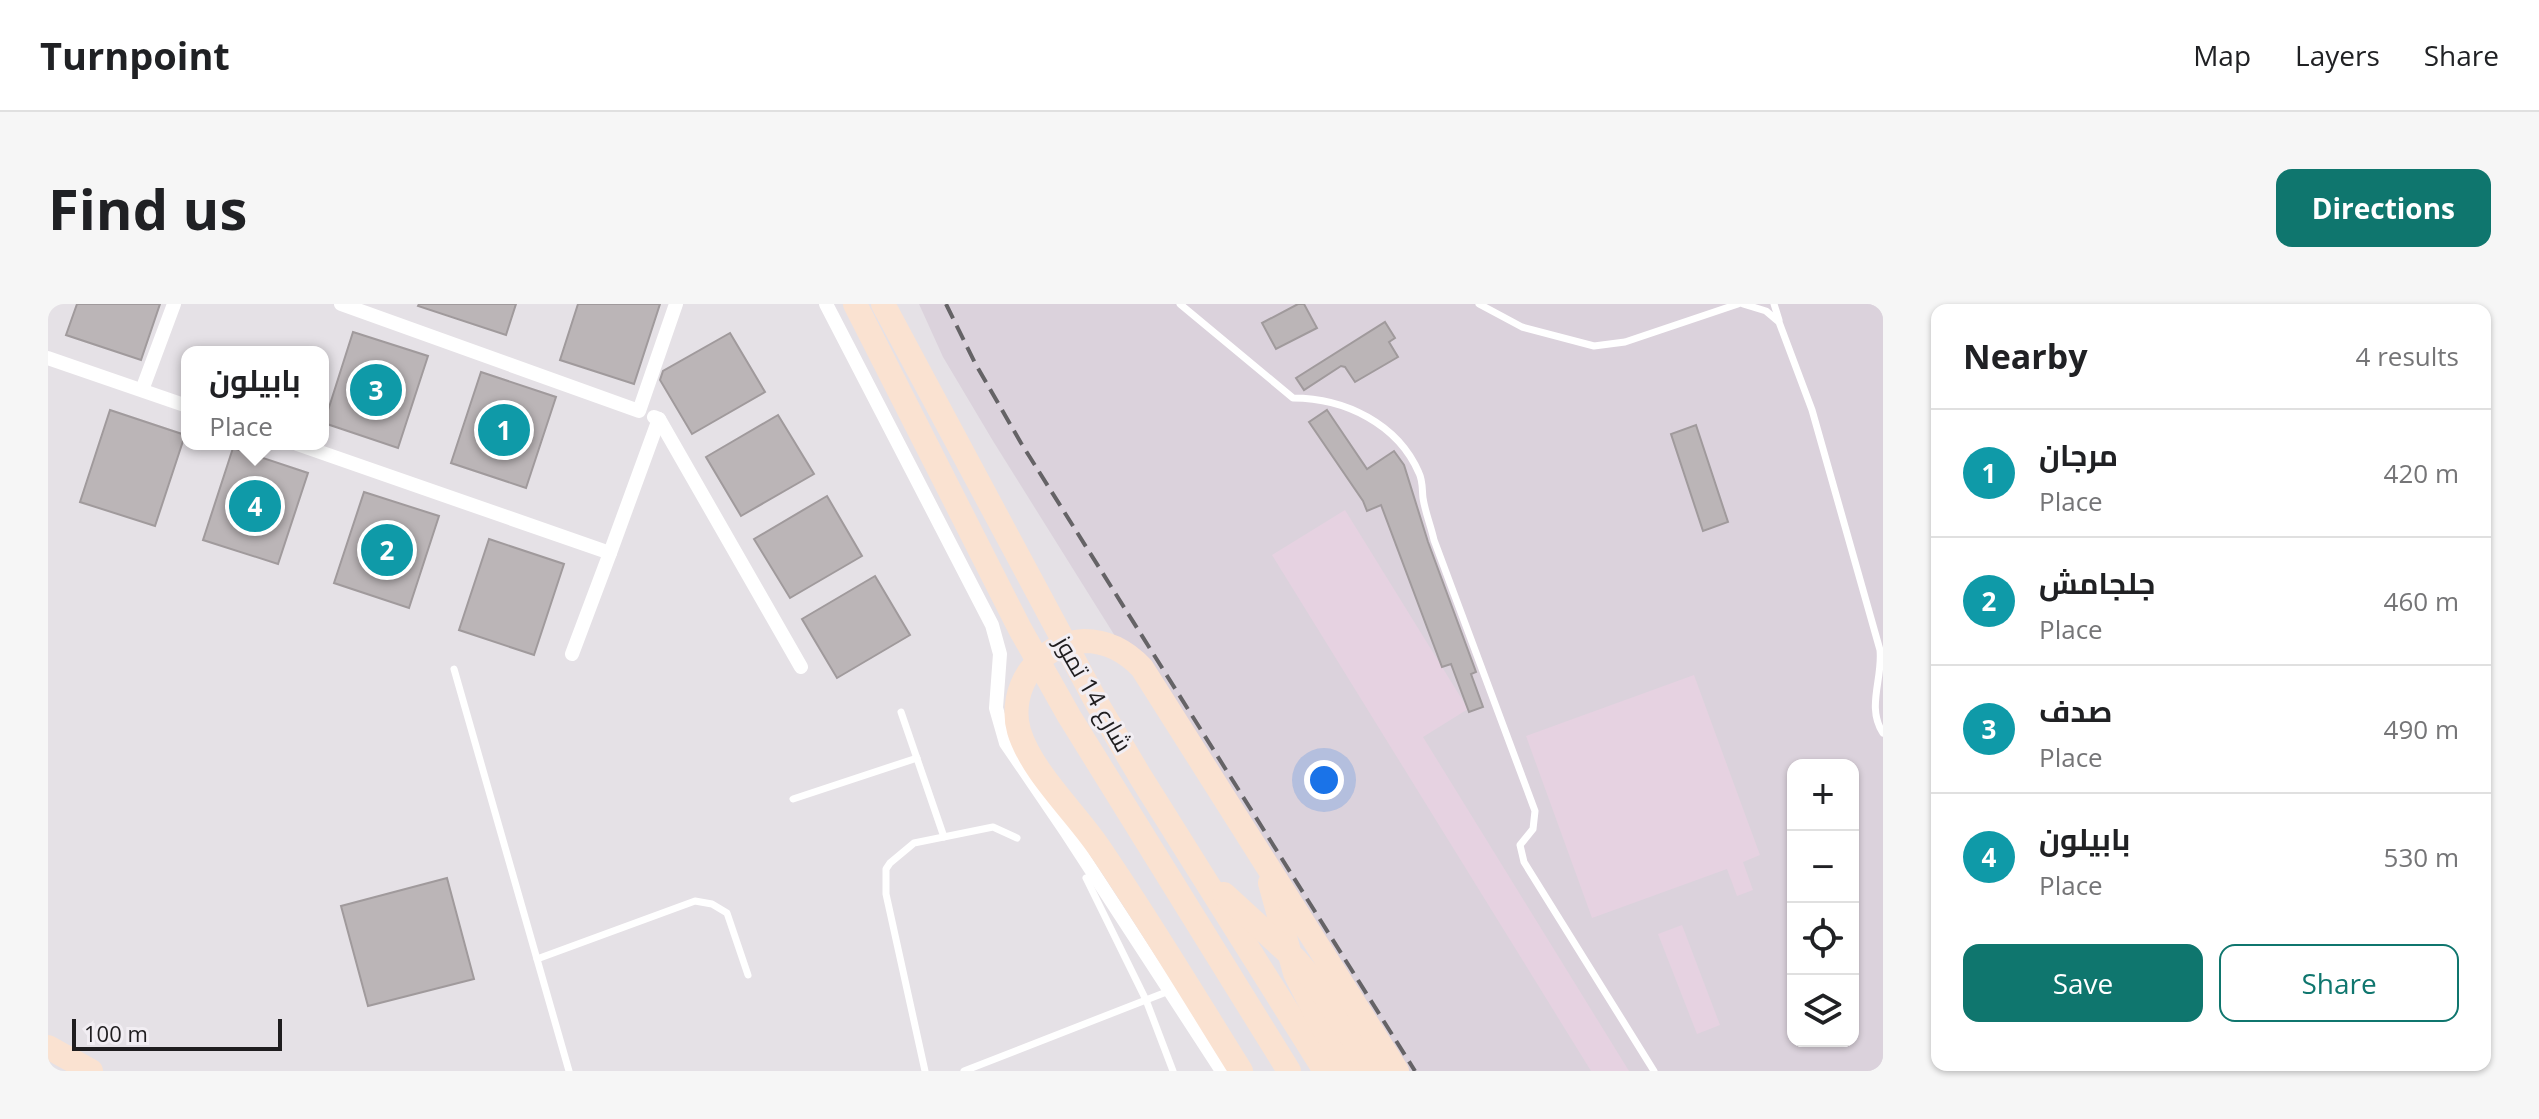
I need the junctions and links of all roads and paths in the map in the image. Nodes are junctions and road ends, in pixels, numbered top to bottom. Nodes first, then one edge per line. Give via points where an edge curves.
1 (174, 304) edge
2 (341, 304) edge
3 (676, 304) edge
4 (826, 304) edge
5 (855, 304) edge
6 (883, 304) edge
7 (1180, 304) edge
8 (1479, 304) edge
9 (1740, 304) edge
10 (1774, 304) edge
11 (1779, 322) junction
12 (48, 358) edge
13 (142, 390) junction
14 (181, 404) edge
15 (639, 411) junction
16 (659, 419) junction
17 (314, 450) edge
18 (610, 553) junction
19 (572, 654) dead end
20 (801, 667) dead end
21 (454, 669) dead end
22 (901, 712) dead end
23 (1883, 733) edge
24 (1088, 748) junction
25 (917, 758) junction
26 (1050, 784) junction
27 (793, 799) dead end
28 (1245, 830) junction
29 (944, 837) junction
30 (1017, 838) dead end
31 (1186, 852) junction
32 (1086, 878) dead end
33 (537, 959) junction
34 (748, 975) dead end
35 (1171, 990) junction
36 (1146, 1000) junction
37 (48, 1047) edge
38 (91, 1071) edge
39 (569, 1071) edge
40 (925, 1071) edge
41 (964, 1071) edge
42 (1173, 1071) edge
43 (1222, 1071) edge
44 (1241, 1071) edge
45 (1256, 1071) edge
46 (1272, 1071) edge
47 (1289, 1071) edge
48 (1325, 1071) edge
49 (1350, 1071) edge
50 (1374, 1071) edge
51 (1397, 1071) edge
52 (1654, 1071) edge

1 - 13 street
2 - 15 street
3 - 15 street
4 - 35 street via 992,625 1000,654 998,721 1006,743
5 - 24 main road, شارع 14 تموز via 1020,629
6 - 31 main road, شارع 14 تموز via 1062,640
7 - 52 lane via 1293,398 1316,398 1357,411 1406,450 1421,476 1434,540 1535,811 1533,829 1520,845 1524,862
8 - 9 lane via 1522,327 1594,346 1625,342
9 - 11 lane via 1766,311
10 - 11 lane
11 - 23 lane via 1812,410 1880,650 1874,715
12 - 13 street
13 - 14 street
15 - 16 street
16 - 18 street
16 - 20 street
17 - 18 street
18 - 19 street
21 - 33 lane
22 - 25 lane
24 - 46 main road via 1142,862
24 - 47 main road, شارع 14 تموز
25 - 27 lane
25 - 29 lane
26 - 28 main road via 1020,733 1016,705 1024,679 1042,657 1067,644 1108,644 1142,668
26 - 44 main road via 1105,856
26 - 45 main road via 1127,868
28 - 49 main road via 1263,864 1301,985
28 - 51 main road
29 - 30 lane via 993,827
29 - 40 lane via 914,843 886,869 886,894
31 - 48 main road, شارع 14 تموز
31 - 50 main road via 1295,959 1338,1013
32 - 36 lane
33 - 34 lane via 695,901 727,913
33 - 39 lane
35 - 36 lane
35 - 43 street
36 - 41 lane
36 - 42 lane
37 - 38 main road

